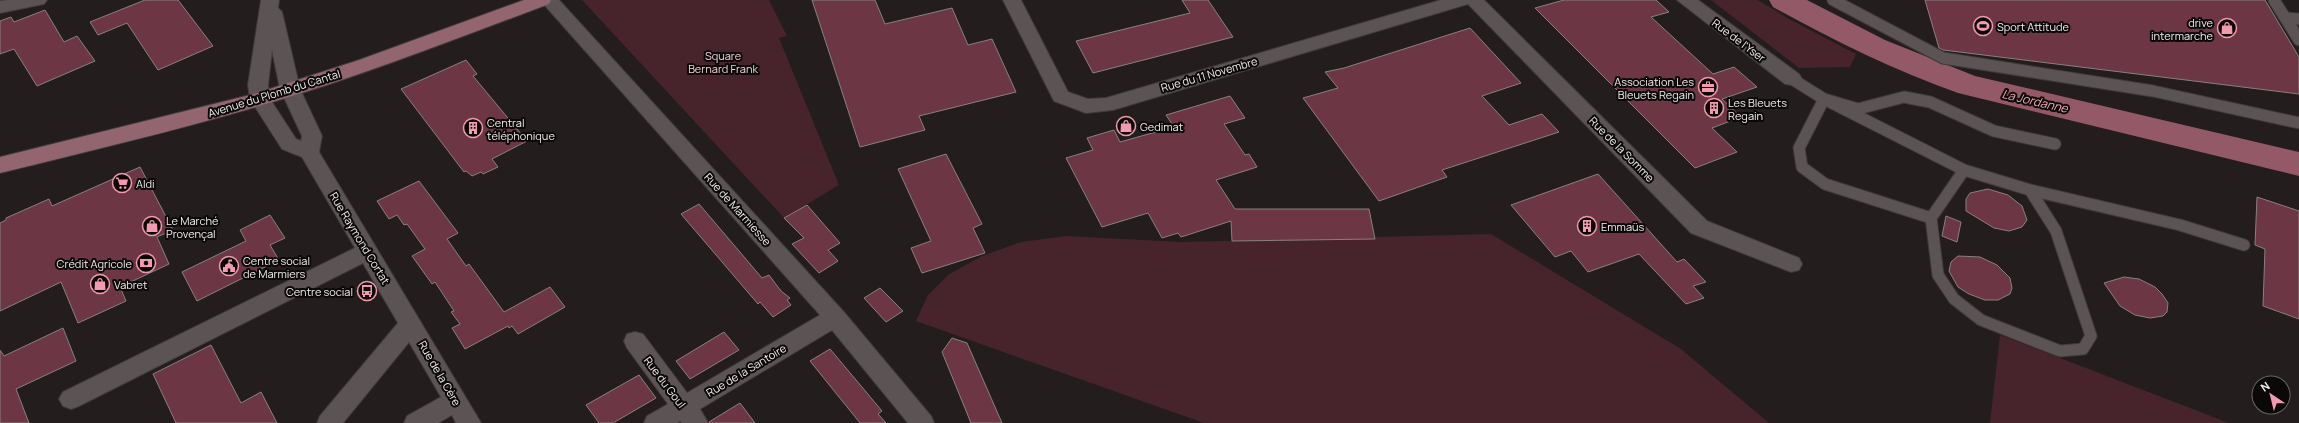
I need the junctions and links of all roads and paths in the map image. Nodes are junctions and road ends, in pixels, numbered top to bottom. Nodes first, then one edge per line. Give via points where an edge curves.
1 (38, 0) edge
2 (270, 0) edge
3 (506, 0) edge
4 (542, 0) edge
5 (549, 0) edge
6 (1012, 0) edge
7 (1461, 0) edge
8 (1474, 0) edge
9 (1686, 0) edge
10 (1833, 0) edge
11 (2274, 0) edge
12 (0, 7) edge
13 (2286, 18) junction
14 (2299, 19) edge
15 (2299, 40) edge
16 (1792, 79) joint
17 (288, 83) junction
18 (259, 92) junction
19 (1824, 99) junction
20 (2299, 123) edge
21 (2055, 144) dead end
22 (0, 150) edge
23 (309, 152) junction
24 (0, 165) edge
25 (1964, 170) junction
26 (2030, 190) junction
27 (1931, 218) junction
28 (2244, 245) dead end
29 (368, 251) junction
30 (1792, 264) dead end
31 (835, 317) junction
32 (411, 324) junction
33 (635, 341) dead end
34 (71, 399) dead end
35 (456, 401) junction
36 (690, 415) edge
37 (329, 423) edge
38 (416, 423) edge
39 (469, 423) edge
40 (656, 423) edge
41 (922, 423) edge

1 - 12 street
2 - 17 street
2 - 18 street
3 - 17 main road, Avenue du Plomb du Cantal
4 - 17 main road, Avenue du Plomb du Cantal via 421,45
5 - 31 street, Rue de Marmiesse
6 - 7 street, Rue du 11 Novembre via 1061,96 1086,106 1106,104
8 - 30 street, Rue de la Somme via 1699,227
9 - 16 street, Rue de l'Yser
10 - 20 lane via 1943,58 2153,91
11 - 13 lane
13 - 14 lane
13 - 15 lane
16 - 19 lane
17 - 18 main road, Avenue du Plomb du Cantal
17 - 23 street via 312,136
18 - 22 main road, Avenue du Plomb du Cantal
18 - 23 street via 290,144
18 - 24 main road, Avenue du Plomb du Cantal via 157,128
19 - 21 lane via 1858,109 1904,97 1923,101 1994,131
19 - 25 lane
19 - 27 lane via 1799,148 1802,168 1825,184
23 - 29 street, Rue Raymond Cortat
25 - 26 lane
25 - 27 lane
26 - 27 lane via 2056,231 2091,336 2083,348 2060,351 2052,348 1981,320 1954,299 1938,275
26 - 28 lane via 2180,225
29 - 32 street, Rue Raymond Cortat
29 - 34 street
31 - 36 street, Rue de la Santoire
31 - 41 street, Rue de Marmiesse
32 - 35 street, Rue de la Cère
32 - 37 street
33 - 36 street, Rue du Goul
35 - 38 street
35 - 39 street, Rue de la Cère
36 - 40 street, Rue de la Santoire

